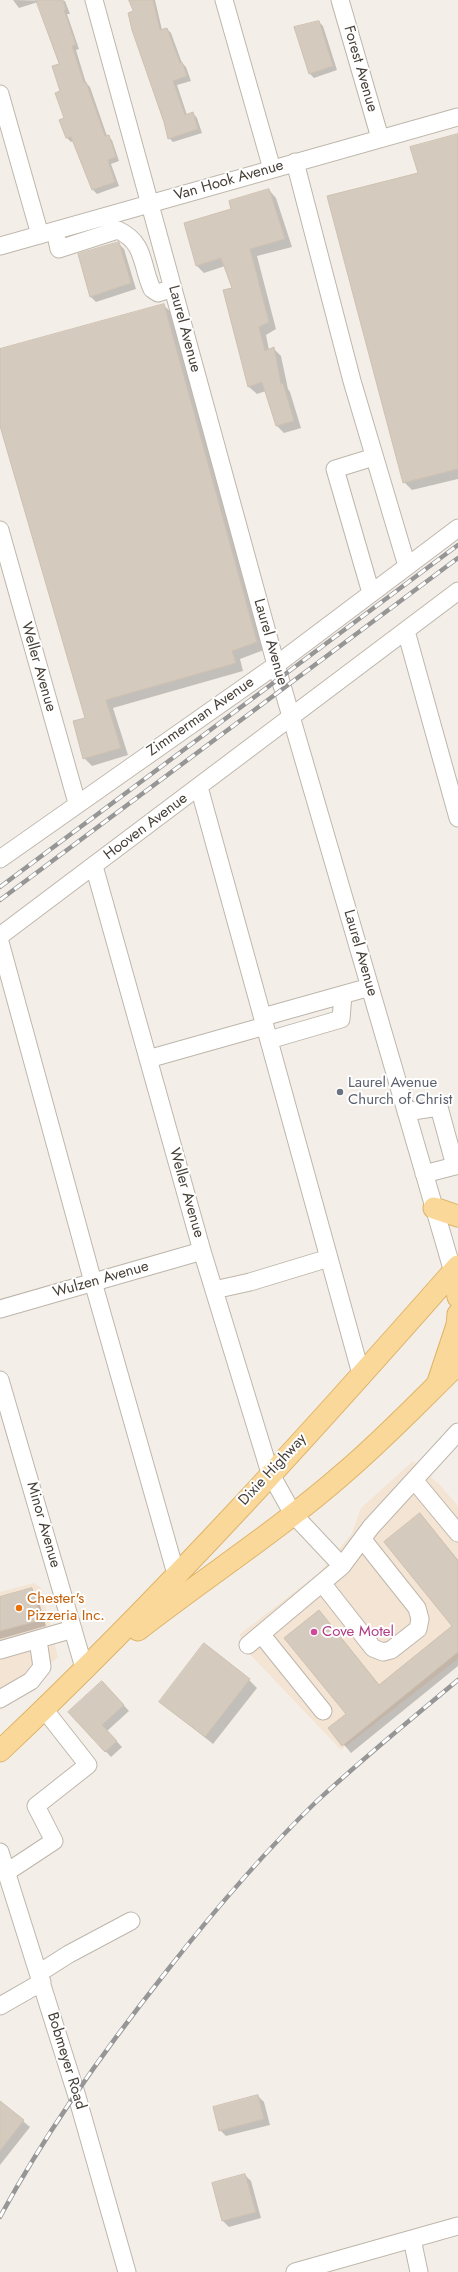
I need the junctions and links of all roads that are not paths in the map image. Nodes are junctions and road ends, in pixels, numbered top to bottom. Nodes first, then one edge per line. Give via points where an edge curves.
1 (94, 0) edge
2 (224, 0) edge
3 (340, 0) edge
4 (0, 94) edge
5 (458, 117) edge
6 (380, 138) junction
7 (295, 162) junction
8 (272, 169) junction
9 (150, 204) junction
10 (47, 233) junction
11 (0, 246) edge
12 (173, 288) junction
13 (374, 457) junction
14 (458, 528) edge
15 (0, 530) edge
16 (407, 566) junction
17 (6, 580) edge
18 (458, 592) edge
19 (371, 593) junction
20 (406, 631) junction
21 (276, 665) junction
22 (291, 717) junction
23 (199, 787) junction
24 (77, 804) junction
25 (458, 818) edge
26 (0, 859) edge
27 (94, 866) junction
28 (0, 936) edge
29 (0, 942) edge
30 (370, 987) junction
31 (343, 994) junction
32 (266, 1028) junction
33 (148, 1059) junction
34 (406, 1112) junction
35 (457, 1166) edge
36 (424, 1174) junction
37 (434, 1208) junction
38 (458, 1216) edge
39 (202, 1252) junction
40 (329, 1258) junction
41 (456, 1273) edge
42 (93, 1282) junction
43 (214, 1290) junction
44 (458, 1297) edge
45 (0, 1309) edge
46 (458, 1314) edge
47 (458, 1364) edge
48 (361, 1374) junction
49 (0, 1380) edge
50 (437, 1384) junction
51 (458, 1432) edge
52 (270, 1473) junction
53 (414, 1480) junction
54 (293, 1514) junction
55 (458, 1533) edge
56 (363, 1540) junction
57 (342, 1566) junction
58 (176, 1574) junction
59 (322, 1583) junction
60 (73, 1629) junction
61 (261, 1634) junction
62 (38, 1640) junction
63 (248, 1645) dead end
64 (0, 1650) edge
65 (85, 1671) junction
66 (0, 1699) edge
67 (44, 1709) junction
68 (324, 1711) dead end
69 (2, 1744) edge
70 (0, 1852) edge
71 (6, 1872) junction
72 (130, 1921) dead end
73 (41, 1978) junction
74 (0, 2006) edge
75 (458, 2226) edge
76 (412, 2239) junction
77 (127, 2272) edge
78 (295, 2272) edge
79 (419, 2272) edge

1 - 9 street, Laurel Avenue
2 - 8 street
3 - 6 street, Forest Avenue
4 - 10 street
5 - 6 street, Van Hook Avenue
6 - 7 street, Van Hook Avenue
7 - 8 street, Van Hook Avenue
7 - 13 street
8 - 9 street, Van Hook Avenue
9 - 10 street, Van Hook Avenue
9 - 12 street, Laurel Avenue
10 - 11 street, Van Hook Avenue
10 - 12 street via 60,249 118,230 128,235 138,247 152,289 158,293
12 - 21 street, Laurel Avenue
13 - 16 street
13 - 19 street via 335,469
14 - 16 street, Zimmerman Avenue
15 - 17 street, Weller Avenue
16 - 19 street, Zimmerman Avenue
17 - 24 street, Weller Avenue
18 - 20 street
19 - 21 street, Zimmerman Avenue
20 - 22 street
20 - 25 street
21 - 22 street, Laurel Avenue
21 - 24 street, Zimmerman Avenue
22 - 23 street, Hooven Avenue
22 - 30 street, Laurel Avenue
23 - 27 street, Hooven Avenue
23 - 32 street
24 - 26 street, Zimmerman Avenue
27 - 28 street, Hooven Avenue
27 - 33 street, Weller Avenue
29 - 42 street
30 - 31 street
30 - 34 street, Laurel Avenue
31 - 32 street
31 - 32 street via 342,1018
32 - 33 street
32 - 40 street
33 - 39 street, Weller Avenue
34 - 35 street via 439,1107
34 - 36 street, Laurel Avenue
35 - 36 street
36 - 37 street, Laurel Avenue
37 - 38 main road
37 - 41 street, Laurel Avenue
39 - 42 street, Wulzen Avenue
39 - 43 street, Weller Avenue
40 - 43 street
40 - 48 street
41 - 44 main road
41 - 48 main road, Dixie Highway
42 - 45 street, Wulzen Avenue
42 - 58 street
43 - 52 street, Weller Avenue
46 - 50 main road via 457,1325
47 - 50 main road, Dixie Highway
48 - 52 main road, Dixie Highway
49 - 60 street, Minor Avenue
50 - 54 main road, Dixie Highway via 343,1474
51 - 53 street
52 - 54 street, Weller Avenue
52 - 58 main road, Dixie Highway
53 - 55 street
53 - 56 street via 371,1527
54 - 57 street, Weller Avenue
54 - 65 main road, Dixie Highway
56 - 57 street
56 - 59 street via 418,1608 418,1629 391,1650 383,1652 373,1648
57 - 59 street
58 - 65 main road, Dixie Highway
59 - 61 street
60 - 62 street
60 - 65 street, Minor Avenue
61 - 63 street
61 - 68 street
62 - 64 street
62 - 66 street via 42,1667 31,1681
65 - 67 main road, Dixie Highway
67 - 69 main road, Dixie Highway
67 - 71 street via 88,1765 36,1806 54,1841
70 - 71 street, Bobmeyer Road
71 - 73 street, Bobmeyer Road
72 - 73 street via 69,1954
73 - 74 street
73 - 77 street, Bobmeyer Road
75 - 76 street
76 - 78 street
76 - 79 street

